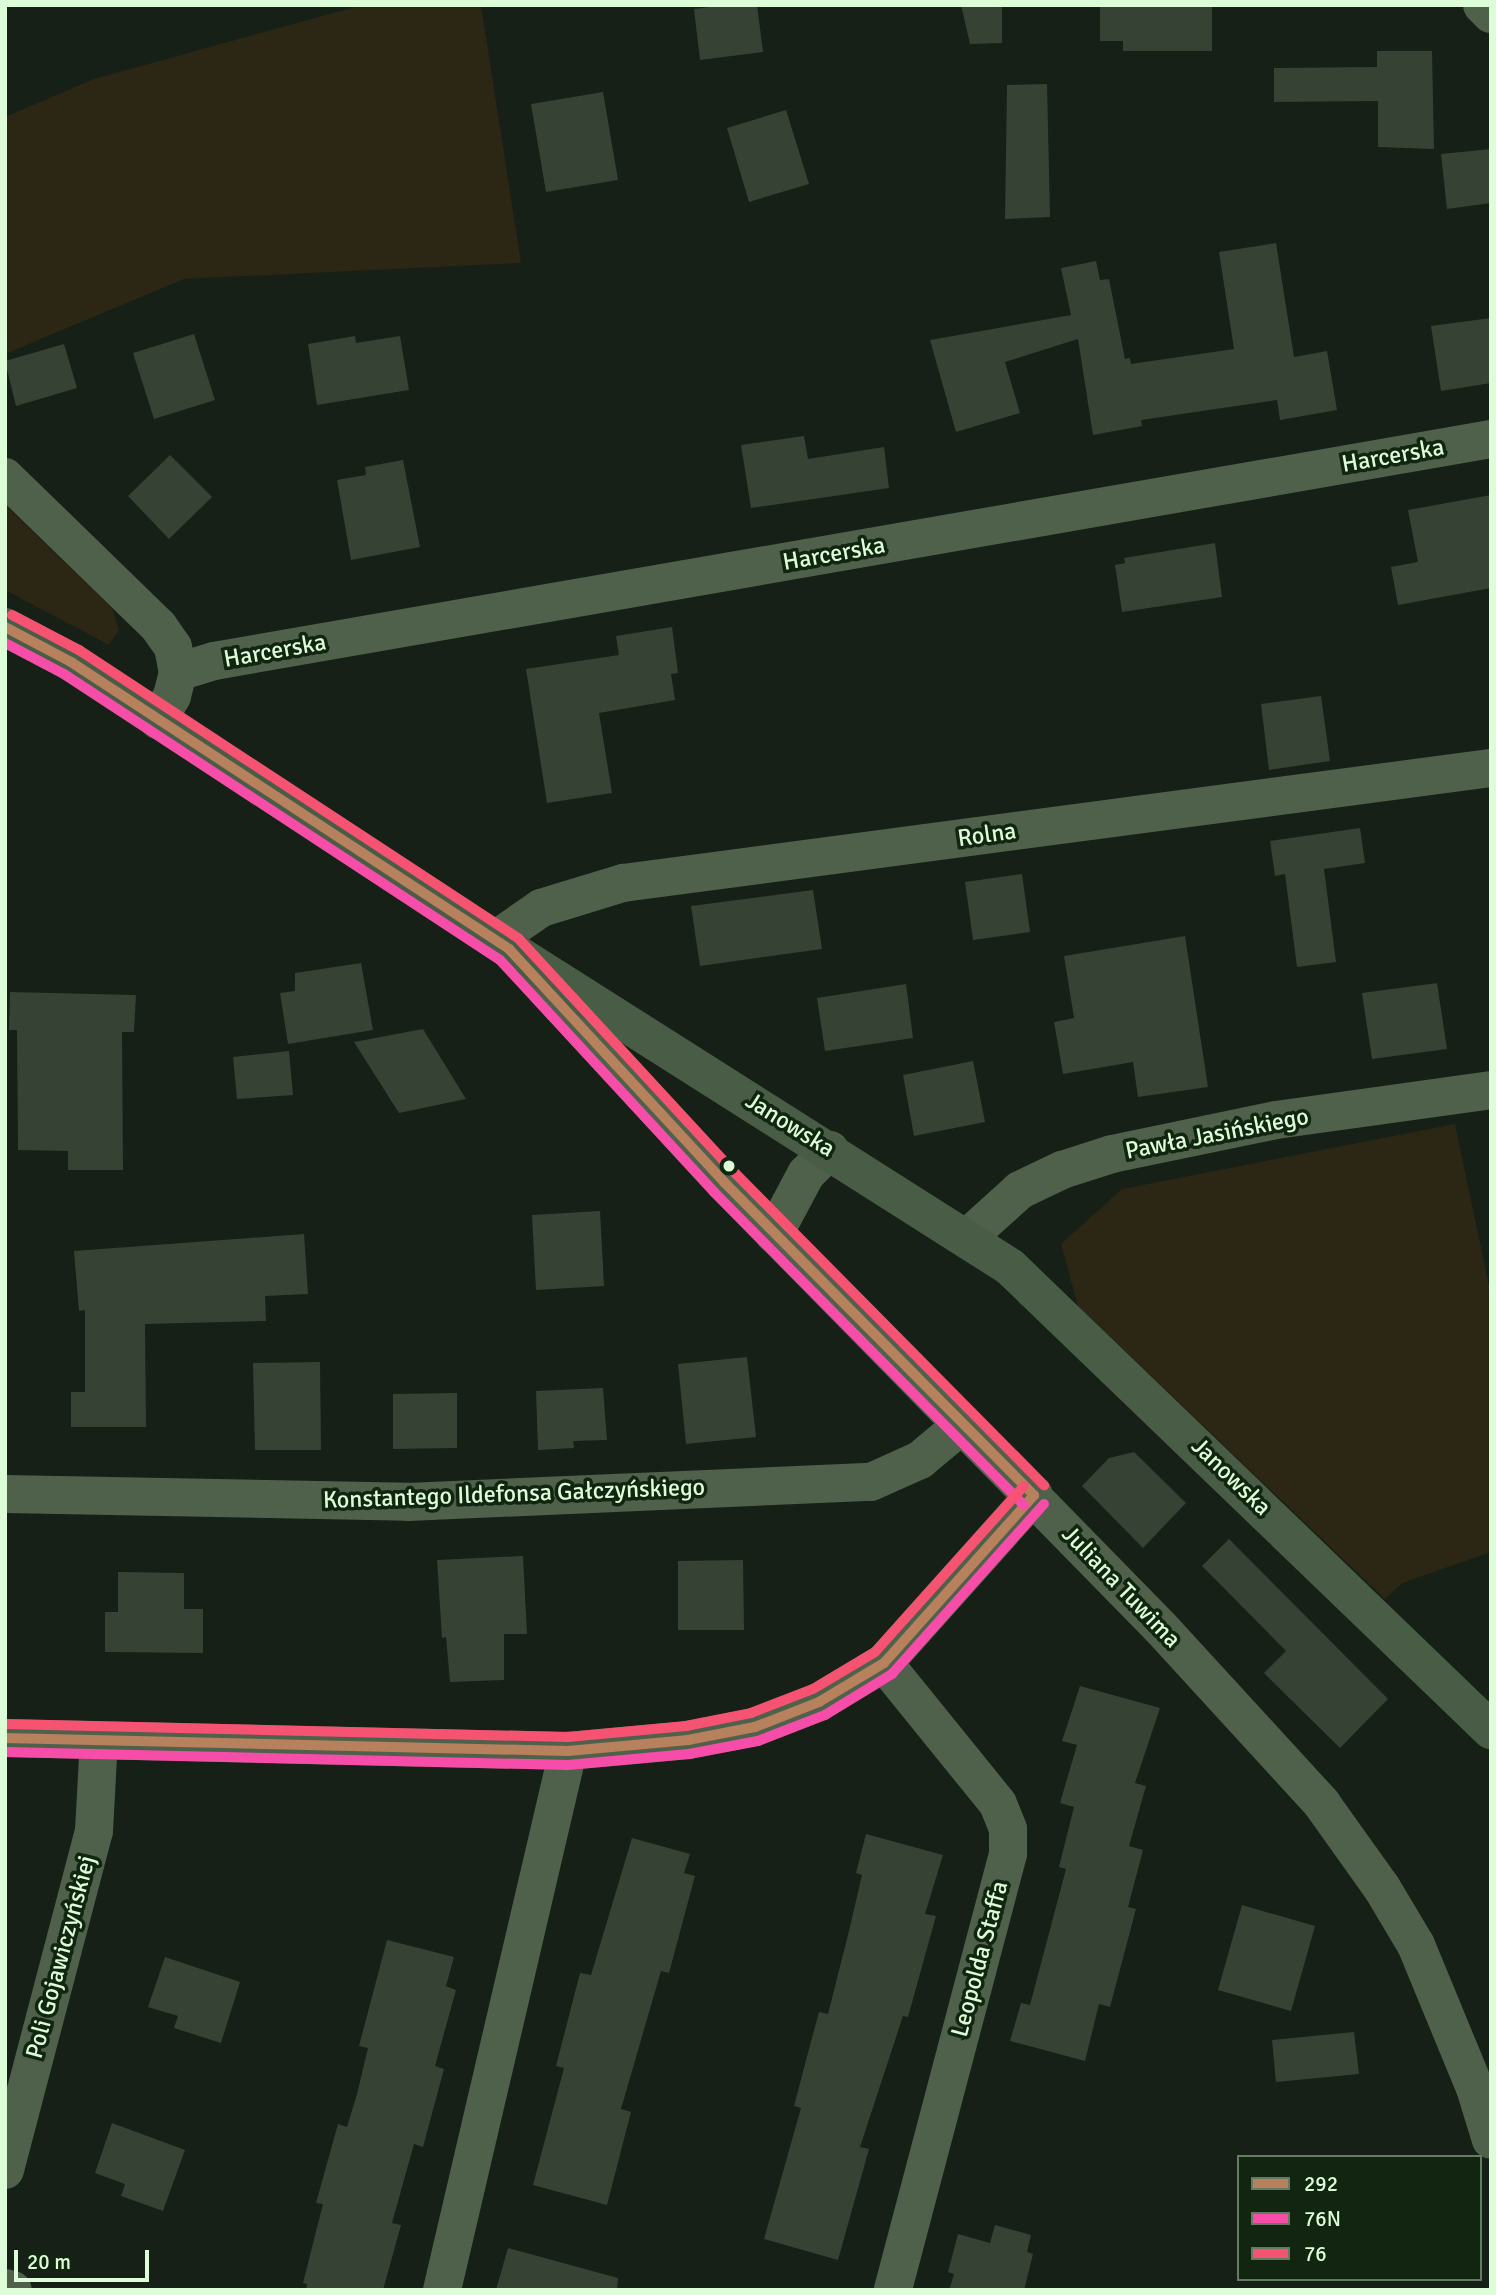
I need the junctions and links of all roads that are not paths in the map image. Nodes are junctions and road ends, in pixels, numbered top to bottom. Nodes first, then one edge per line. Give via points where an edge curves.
1 (1482, 5) edge
2 (1491, 14) edge
3 (1491, 439) edge
4 (5, 477) edge
5 (5, 626) edge
6 (178, 672) junction
7 (158, 720) junction
8 (1491, 768) edge
9 (502, 944) junction
10 (1491, 1090) edge
11 (830, 1150) junction
12 (774, 1234) junction
13 (968, 1237) junction
14 (964, 1424) junction
15 (5, 1494) edge
16 (1034, 1495) junction
17 (884, 1663) junction
18 (1491, 1730) edge
19 (5, 1738) edge
20 (99, 1740) junction
21 (568, 1751) junction
22 (1491, 2140) edge
23 (5, 2170) edge
24 (5, 2288) edge
25 (13, 2290) edge
26 (442, 2290) edge
27 (892, 2290) edge

1 - 2 street
3 - 6 street, Harcerska via 214,661
4 - 6 street via 159,627 173,647
5 - 7 street, Janowska via 71,662
6 - 7 street via 172,696
7 - 9 street, Janowska
8 - 9 street, Rolna via 622,883 541,908
9 - 11 street, Janowska
9 - 12 street, Juliana Tuwima
10 - 13 street, Pawła Jasińskiego via 1276,1120 1112,1154 1020,1190
11 - 12 street via 806,1174
11 - 13 street, Janowska
12 - 14 street, Juliana Tuwima
13 - 18 street, Janowska via 1030,1286
14 - 15 street, Konstantego Ildefonsa Gałczyńskiego via 920,1460 871,1482 408,1502
14 - 16 street, Juliana Tuwima
16 - 17 street
16 - 22 street, Juliana Tuwima via 1322,1804 1382,1888 1416,1945 1475,2088
17 - 21 street via 819,1702 755,1727 688,1740
17 - 27 street, Leopolda Staffa via 998,1804 1009,1829 1008,1854
19 - 20 street
20 - 21 street
20 - 23 street, Poli Gojawiczyńskiej via 94,1831
21 - 26 street
24 - 25 street

